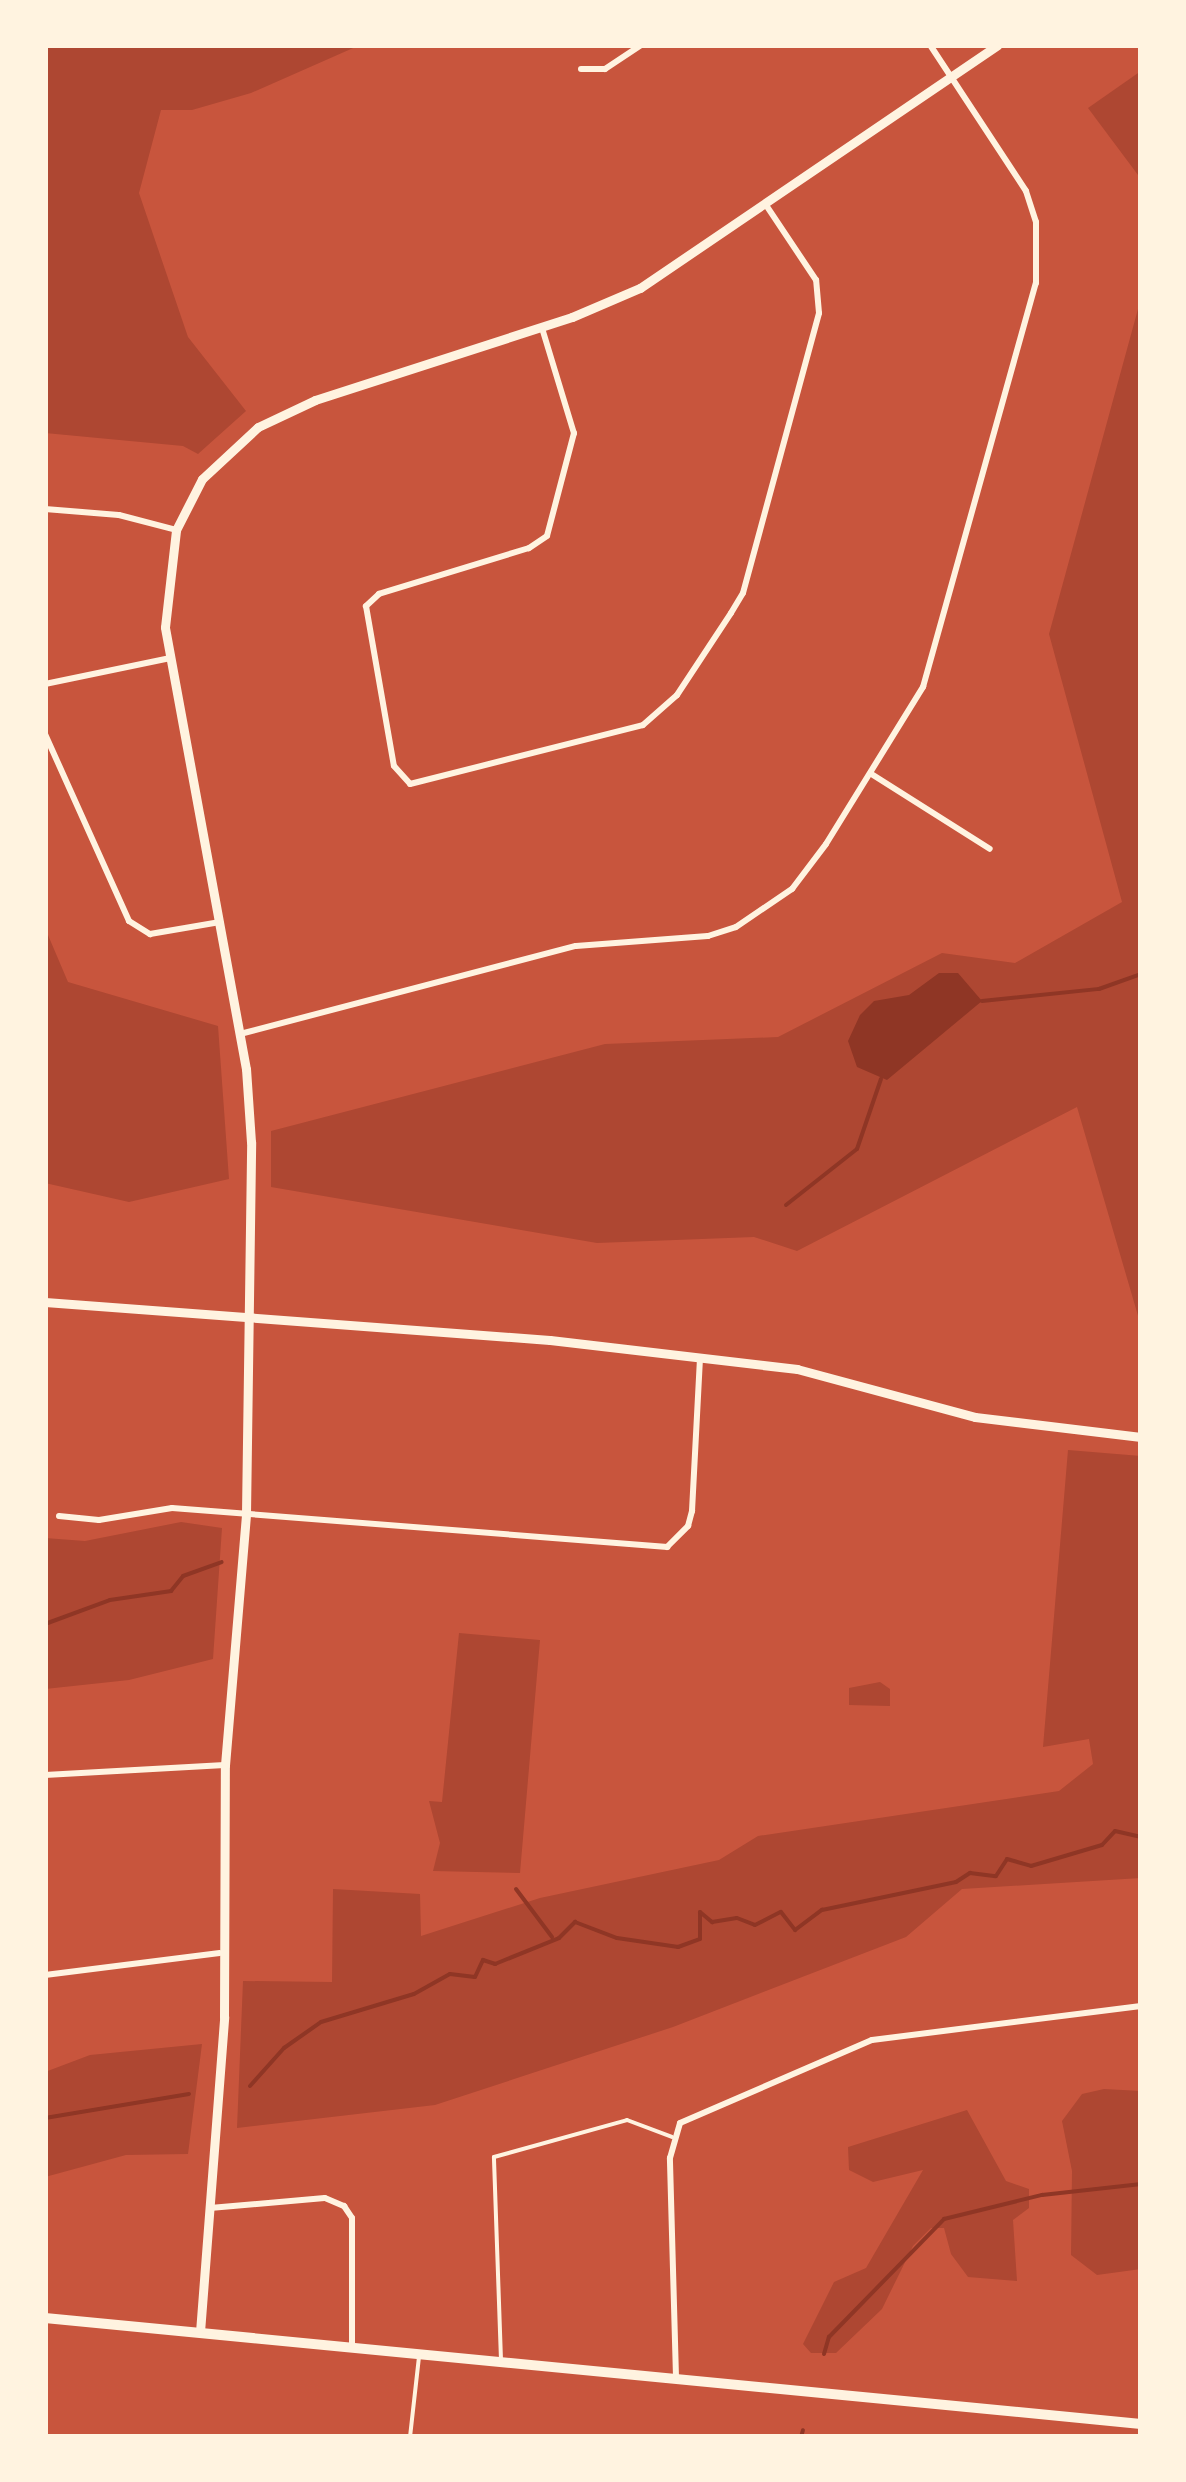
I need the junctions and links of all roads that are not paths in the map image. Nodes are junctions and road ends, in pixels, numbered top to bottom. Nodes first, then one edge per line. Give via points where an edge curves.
1 (642, 45) edge
2 (930, 45) edge
3 (997, 45) edge
4 (581, 70) dead end
5 (952, 78) junction
6 (766, 205) junction
7 (542, 328) junction
8 (45, 509) edge
9 (176, 530) junction
10 (170, 658) junction
11 (45, 684) edge
12 (45, 734) edge
13 (873, 775) junction
14 (990, 849) dead end
15 (220, 922) junction
16 (240, 1034) junction
17 (45, 1302) edge
18 (248, 1318) junction
19 (700, 1358) junction
20 (1141, 1437) edge
21 (246, 1514) junction
22 (59, 1516) dead end
23 (225, 1765) junction
24 (45, 1775) edge
25 (220, 1954) junction
26 (45, 1975) edge
27 (1141, 2006) edge
28 (672, 2136) junction
29 (210, 2208) junction
30 (45, 2318) edge
31 (200, 2332) junction
32 (352, 2348) junction
33 (420, 2354) junction
34 (501, 2360) junction
35 (676, 2378) junction
36 (1141, 2424) edge
37 (410, 2437) edge

1 - 4 street via 605,70
2 - 5 street
3 - 5 street
5 - 6 street
5 - 13 street via 1026,191 1038,260 923,687
6 - 7 street via 640,288
6 - 7 street via 816,280 819,313 731,613 677,695 642,724 410,784 394,766 366,606 378,594 530,548 546,536 574,433
7 - 9 street via 279,415 216,462
8 - 9 street via 119,515
9 - 10 street via 164,594
10 - 11 street
10 - 15 street
12 - 15 street via 129,921 150,934
13 - 14 street
13 - 16 street via 792,889 736,927 708,936 576,946
15 - 16 street
16 - 18 street via 251,1142
17 - 18 street
18 - 19 street
18 - 21 street
19 - 20 street via 816,1372 974,1417
19 - 21 street via 692,1512 667,1547
21 - 22 street via 172,1508 98,1520
21 - 23 street
23 - 24 street
23 - 25 street
25 - 26 street
25 - 29 street via 224,2017
27 - 28 street via 872,2040 691,2114
28 - 34 lane via 627,2120 494,2157
28 - 35 street
29 - 31 street
29 - 32 street via 325,2198 344,2206 352,2218
30 - 31 main road
31 - 32 main road
32 - 33 main road
33 - 34 main road
33 - 37 lane
34 - 35 main road
35 - 36 main road

